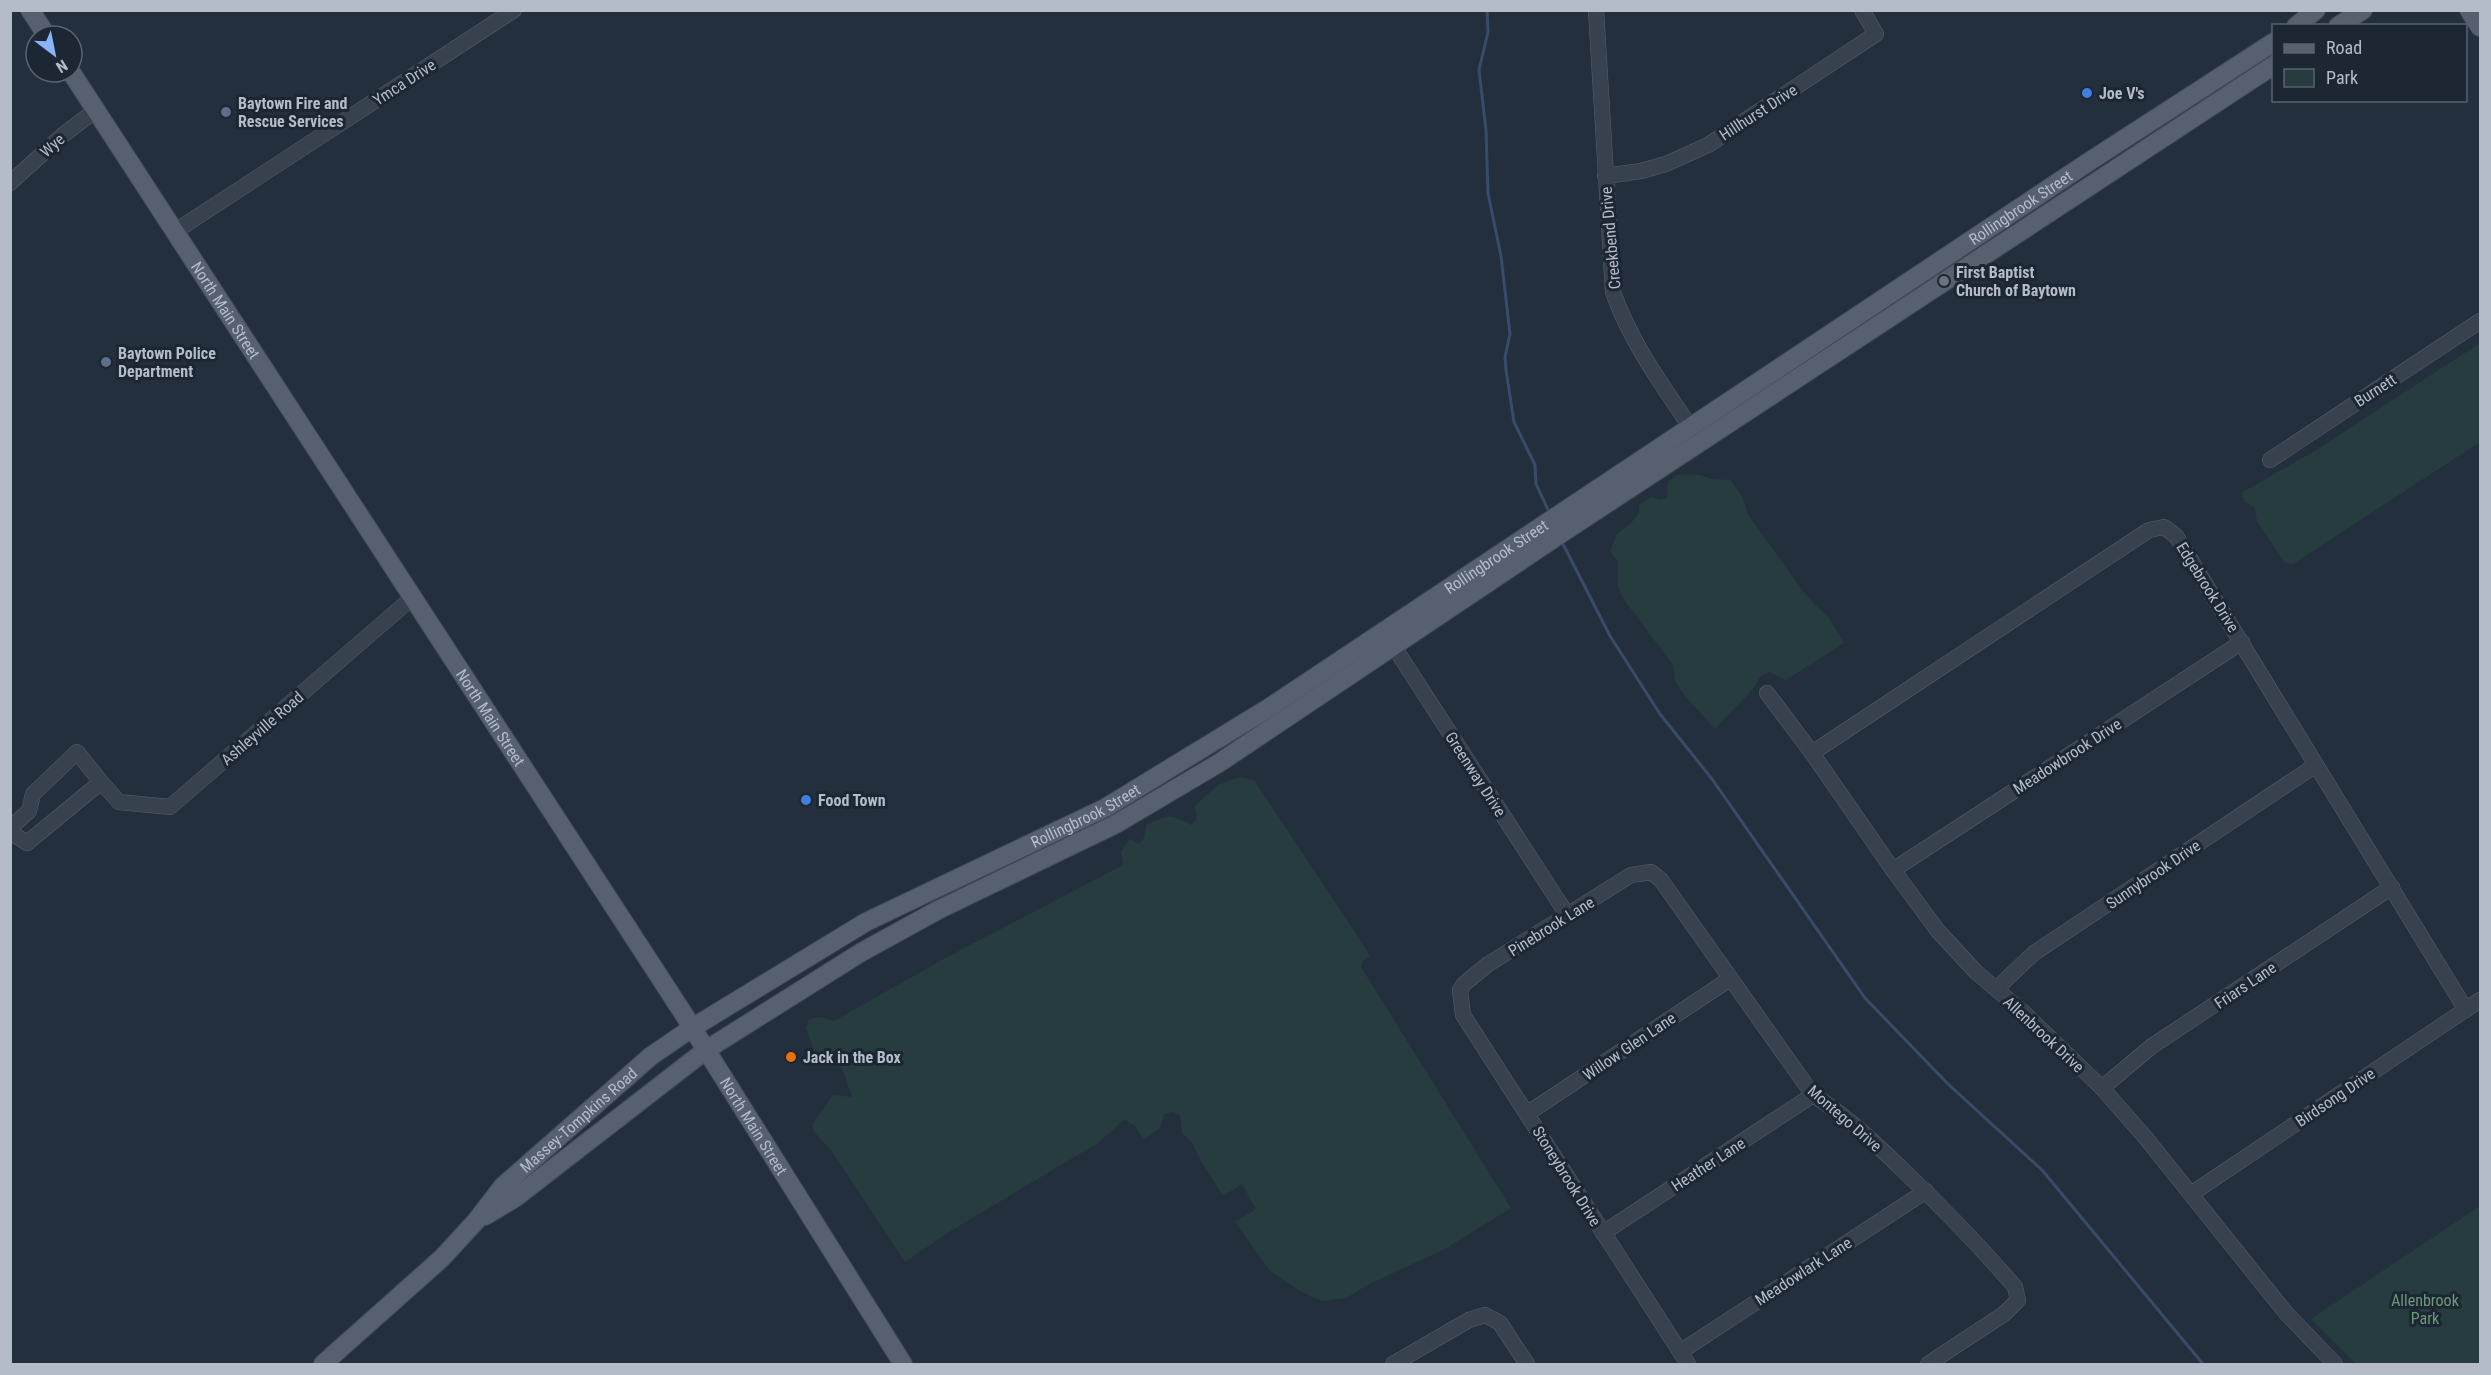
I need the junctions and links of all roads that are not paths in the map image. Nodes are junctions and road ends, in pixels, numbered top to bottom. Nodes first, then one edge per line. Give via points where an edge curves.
1 (30, 10) edge
2 (514, 10) edge
3 (1596, 10) edge
4 (1862, 10) edge
5 (2316, 10) edge
6 (2362, 10) edge
7 (2469, 10) edge
8 (39, 24) edge
9 (2298, 24) edge
10 (2341, 24) edge
11 (2481, 27) edge
12 (2272, 43) edge
13 (2272, 65) edge
14 (80, 84) edge
15 (96, 110) junction
16 (1605, 176) junction
17 (10, 183) edge
18 (174, 232) junction
19 (1978, 236) junction
20 (1988, 253) junction
21 (2481, 321) edge
22 (1838, 342) junction
23 (1695, 434) junction
24 (2270, 460) dead end
25 (412, 598) junction
26 (1389, 638) junction
27 (2242, 642) junction
28 (1767, 693) dead end
29 (1812, 753) junction
30 (2316, 765) junction
31 (101, 782) junction
32 (10, 828) edge
33 (10, 832) edge
34 (1893, 870) junction
35 (1641, 873) joint
36 (2392, 887) junction
37 (1568, 916) junction
38 (1730, 979) junction
39 (1464, 984) joint
40 (1996, 989) junction
41 (2481, 1000) edge
42 (2466, 1010) junction
43 (692, 1028) junction
44 (706, 1050) junction
45 (2102, 1088) junction
46 (1813, 1095) junction
47 (1528, 1113) junction
48 (1926, 1191) junction
49 (2191, 1194) junction
50 (476, 1221) junction
51 (1603, 1233) junction
52 (1684, 1358) edge
53 (323, 1365) edge
54 (903, 1365) edge
55 (1393, 1365) edge
56 (1527, 1365) edge
57 (1928, 1365) edge
58 (2335, 1365) edge

1 - 8 main road
2 - 18 street, Ymca Drive
3 - 16 street, Creekbend Drive
4 - 16 street, Hillhurst Drive via 1876,34 1708,145 1666,164
5 - 9 main road
6 - 10 main road
7 - 11 main road
12 - 19 main road, Rollingbrook Street
13 - 20 main road, Rollingbrook Street
14 - 15 main road, North Main Street
15 - 17 street, Wye
15 - 18 main road, North Main Street
16 - 23 street, Creekbend Drive via 1613,292 1638,349
18 - 25 main road, North Main Street
19 - 20 main road
19 - 22 main road, Rollingbrook Street
20 - 22 main road, Rollingbrook Street
21 - 24 street, Burnett
22 - 23 main road, Rollingbrook Street
23 - 26 main road, Rollingbrook Street
25 - 31 street, Ashleyville Road via 170,807 118,802
25 - 43 main road, North Main Street
26 - 37 street, Greenway Drive
26 - 43 main road, Rollingbrook Street via 1105,808 866,922
26 - 44 main road, Rollingbrook Street via 1218,763 1116,824 938,910 860,953
27 - 29 street, Edgebrook Drive via 2176,536 2164,527 2149,530
27 - 30 street, Edgebrook Drive
27 - 34 street, Meadowbrook Drive
28 - 29 street, Allenbrook Drive
29 - 34 street, Allenbrook Drive
30 - 36 street, Edgebrook Drive
30 - 40 street, Sunnybrook Drive via 2034,953
31 - 32 street, Ashleyville Road via 77,752 33,794 29,811
31 - 33 street via 27,843
34 - 40 street, Allenbrook Drive via 1938,931
35 - 37 street, Pinebrook Lane via 1631,874
35 - 38 street, Montego Drive via 1651,872 1661,880
36 - 42 street, Edgebrook Drive
36 - 45 street, Friars Lane via 2152,1046
37 - 39 street, Pinebrook Lane via 1487,965
38 - 46 street, Montego Drive
38 - 47 street, Willow Glen Lane
39 - 47 street, Stoneybrook Drive via 1460,990 1462,1015
40 - 45 street, Allenbrook Drive
41 - 42 street, Birdsong Drive
42 - 49 street, Birdsong Drive
43 - 44 main road, North Main Street
43 - 50 main road, Massey-Tompkins Road via 651,1056 585,1111 503,1186
44 - 50 main road, Massey-Tompkins Road via 515,1198
44 - 54 main road, North Main Street
45 - 49 street, Allenbrook Drive
46 - 48 street, Montego Drive via 1843,1114
46 - 51 street, Heather Lane
47 - 51 street, Stoneybrook Drive
48 - 52 street, Meadowlark Lane
48 - 57 street, Montego Drive via 2015,1287 2018,1300 2004,1314
49 - 58 street, Allenbrook Drive via 2286,1313
50 - 53 main road, Massey-Tompkins Road via 442,1258
51 - 52 street, Stoneybrook Drive
55 - 56 street via 1469,1320 1485,1316 1500,1323

